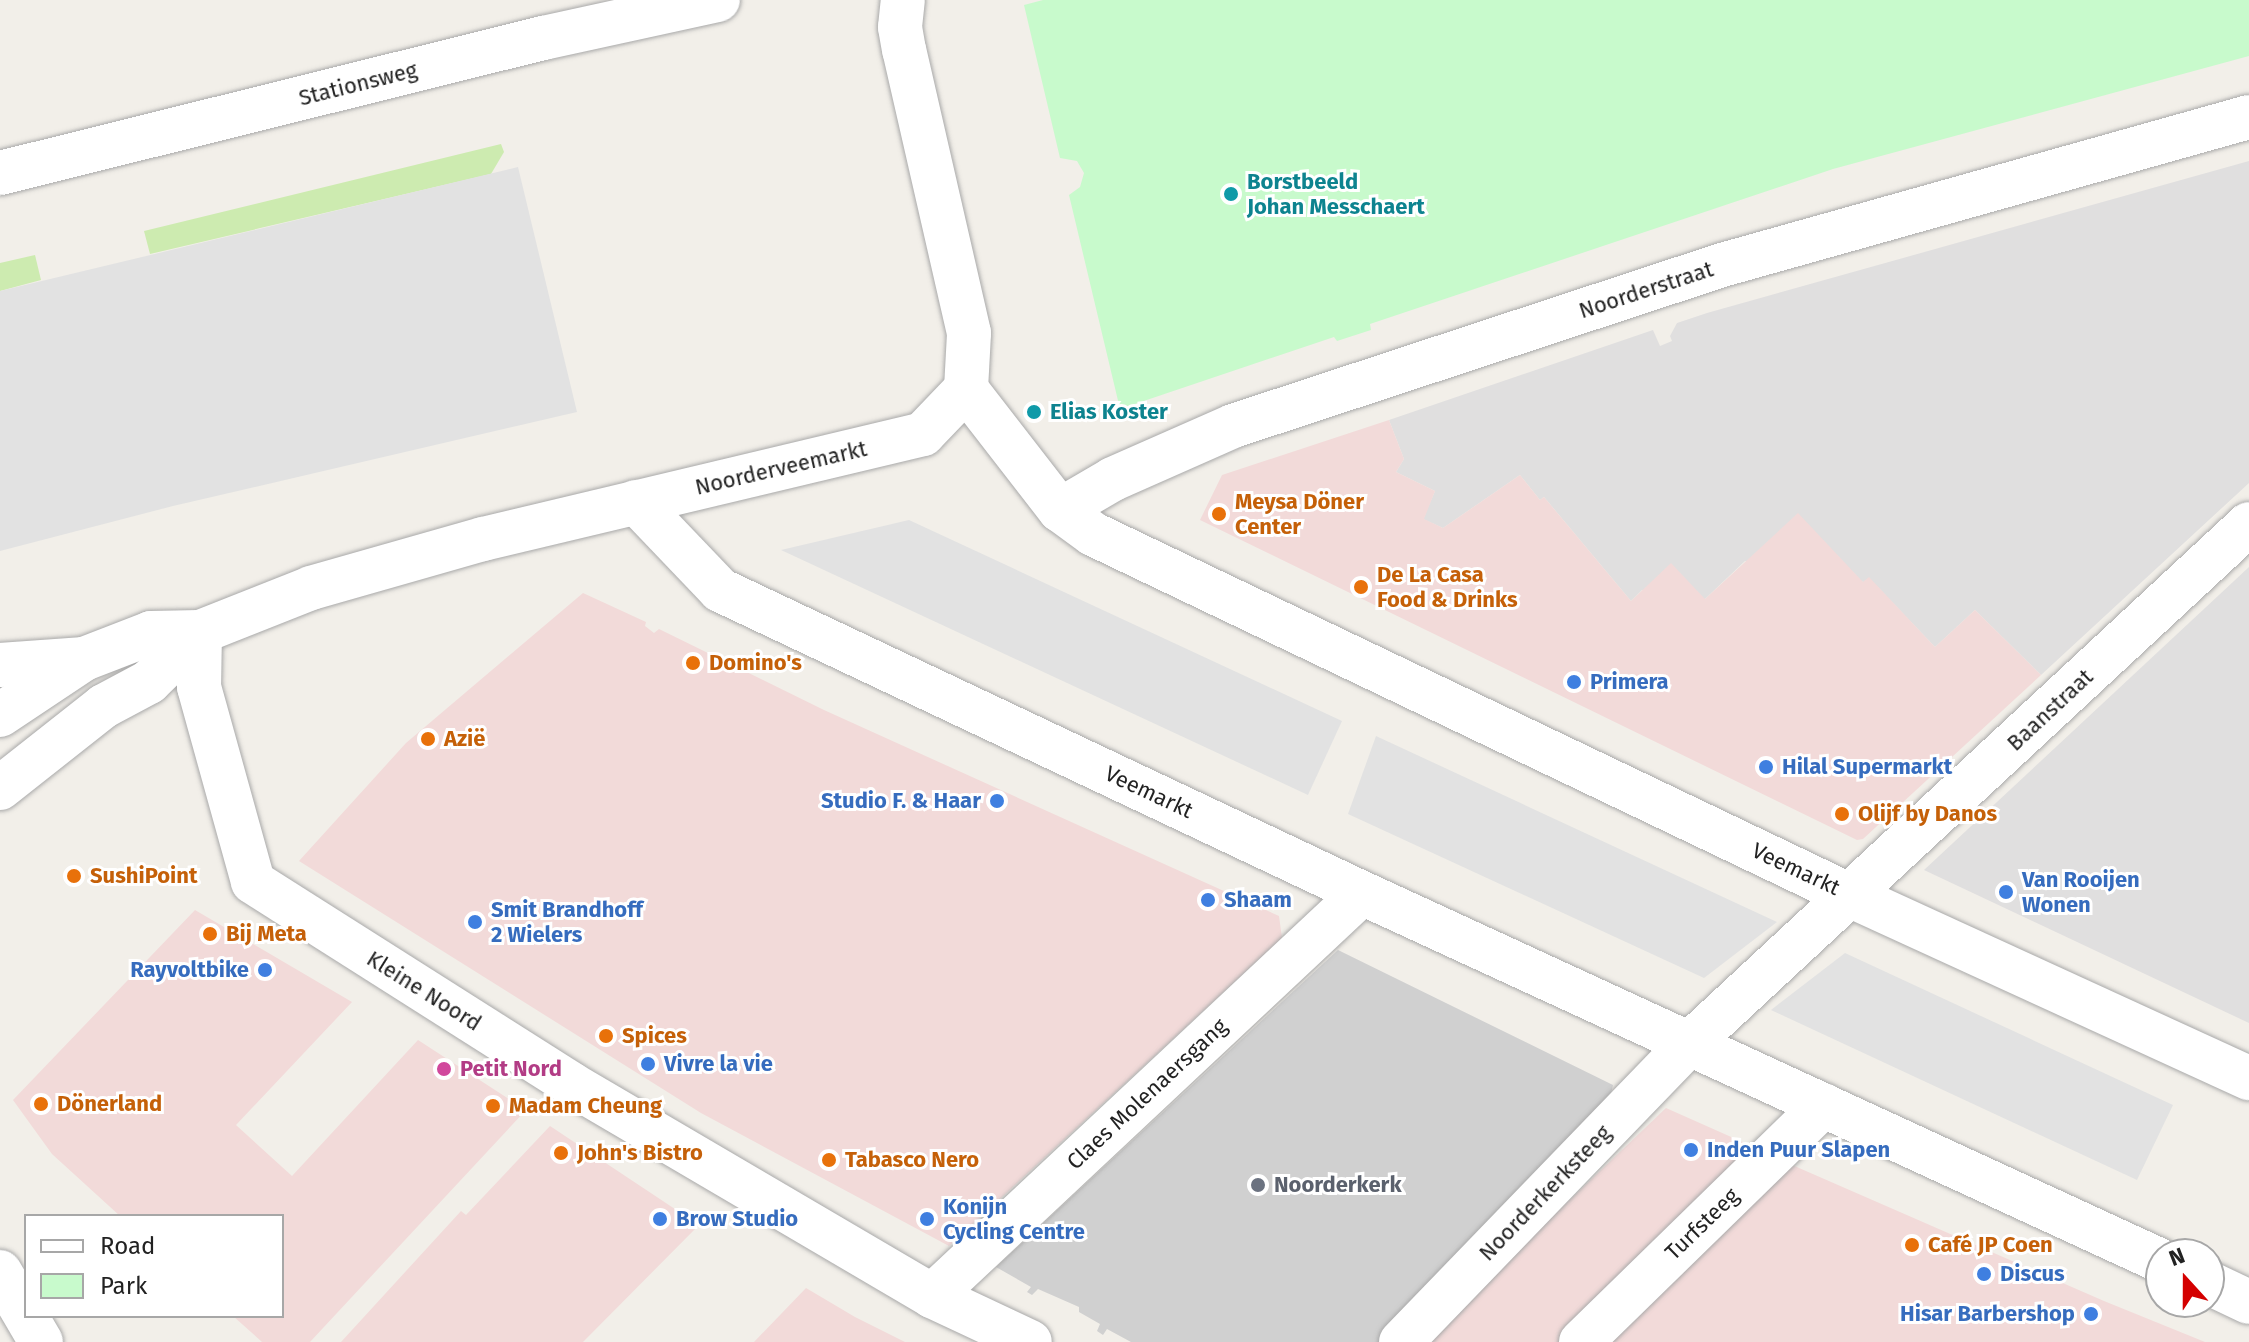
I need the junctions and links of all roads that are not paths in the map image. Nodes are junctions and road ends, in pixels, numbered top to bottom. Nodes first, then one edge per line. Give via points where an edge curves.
1 (718, 0) edge
2 (903, 0) edge
3 (2249, 117) edge
4 (0, 173) edge
5 (966, 389) junction
6 (636, 502) junction
7 (1060, 510) junction
8 (2249, 524) edge
9 (200, 632) junction
10 (84, 659) junction
11 (0, 665) edge
12 (0, 715) edge
13 (0, 788) edge
14 (1362, 893) junction
15 (1851, 896) junction
16 (1689, 1044) junction
17 (2249, 1078) edge
18 (1824, 1105) junction
19 (2145, 1254) edge
20 (0, 1272) edge
21 (2225, 1291) edge
22 (932, 1296) junction
23 (2249, 1302) edge
24 (24, 1313) edge
25 (27, 1318) edge
26 (41, 1342) edge
27 (1030, 1342) edge
28 (1401, 1342) edge
29 (1581, 1342) edge

1 - 4 street, Stationsweg via 543,38
2 - 5 street via 904,50 969,333
3 - 7 street, Noorderstraat via 1722,265 1278,411 1113,479
5 - 6 street, Noorderveemarkt via 923,434
5 - 7 street, Veemarkt
6 - 9 street, Noorderveemarkt via 311,588
6 - 14 street, Veemarkt via 720,590
7 - 15 street, Veemarkt via 1093,534
8 - 15 street, Baanstraat
9 - 10 street, Noorderveemarkt via 151,633
9 - 13 street, Noorderveemarkt via 149,682 104,706
9 - 22 street, Kleine Noord via 199,687 253,882 571,1084
10 - 11 street, Noorderveemarkt
10 - 12 street, Noorderveemarkt
14 - 16 street, Veemarkt
14 - 22 street, Claes Molenaersgang
15 - 16 street, Veemarkt
15 - 17 street, Veemarkt
16 - 18 street, Veemarkt
16 - 28 street, Noorderkerksteeg
18 - 19 street, Veemarkt
18 - 29 street, Turfsteeg
20 - 24 street
21 - 23 street
22 - 27 street, Kleine Noord
25 - 26 street

